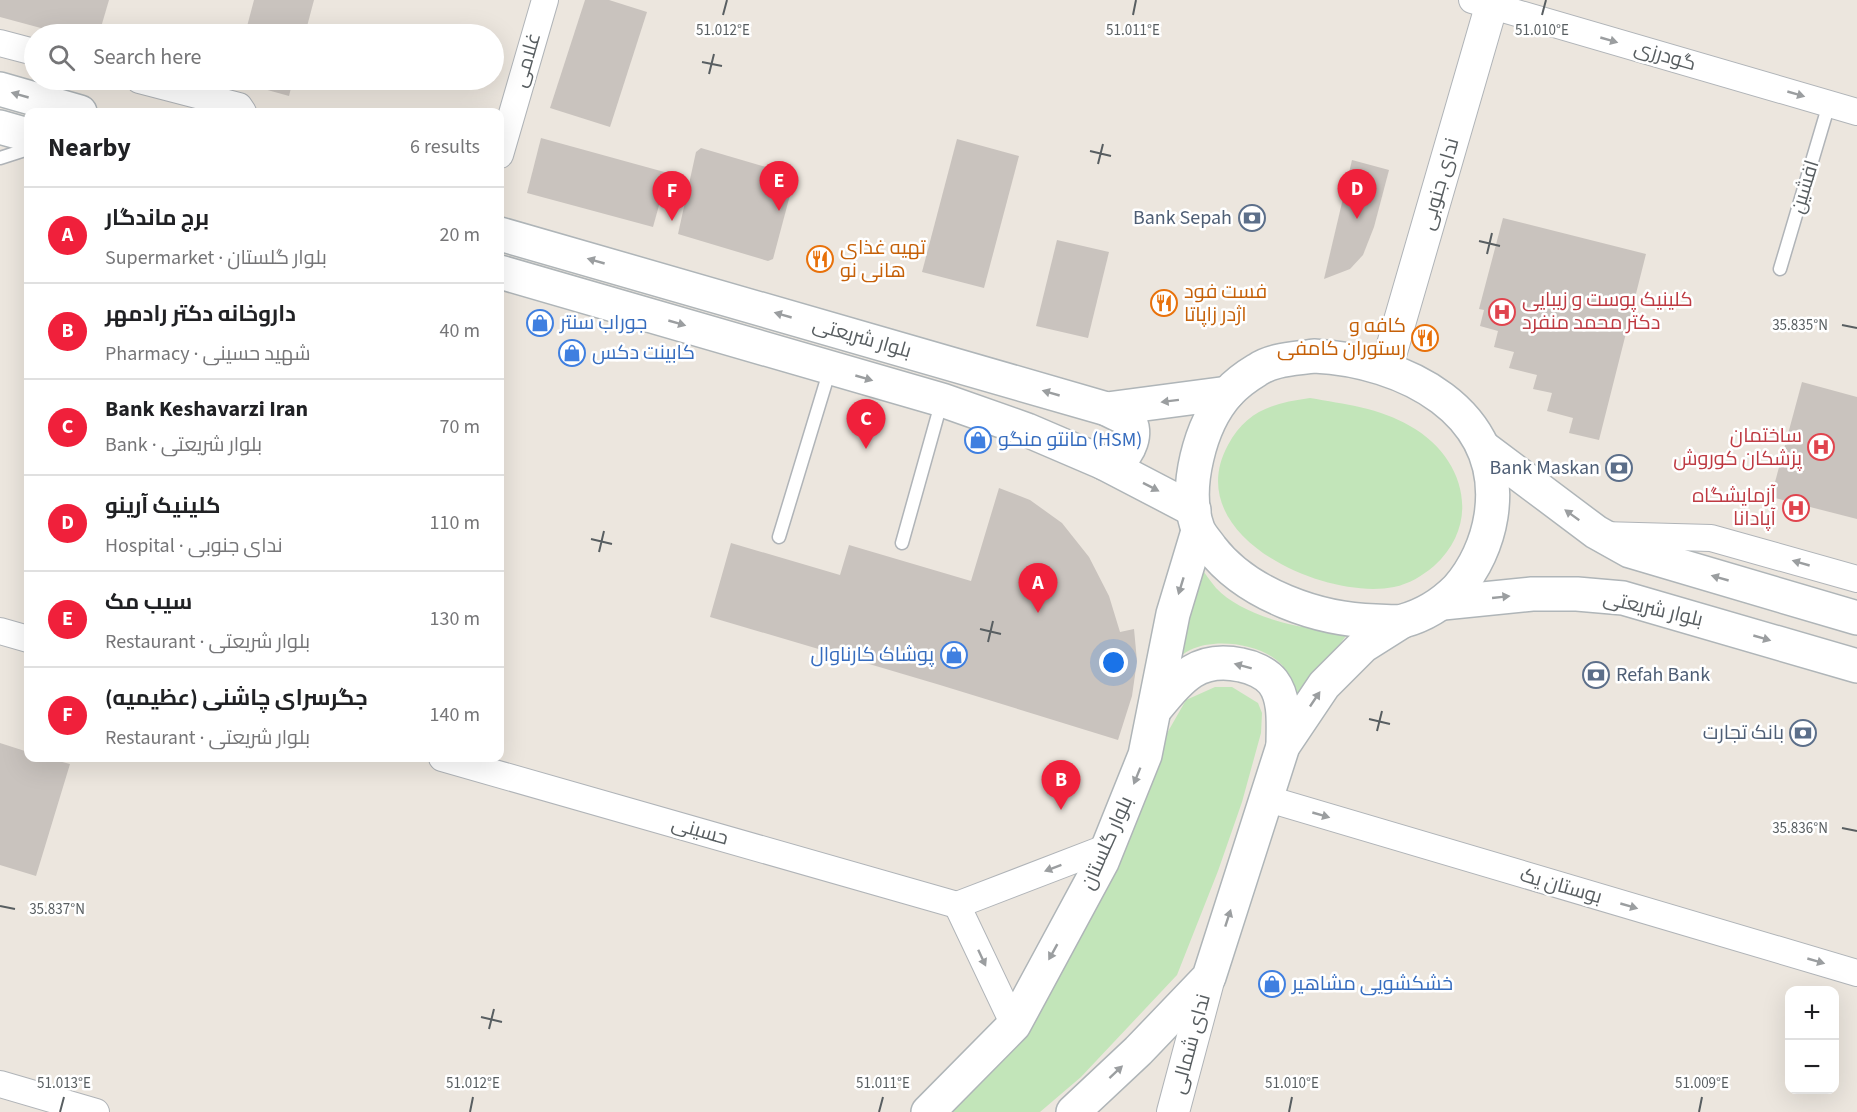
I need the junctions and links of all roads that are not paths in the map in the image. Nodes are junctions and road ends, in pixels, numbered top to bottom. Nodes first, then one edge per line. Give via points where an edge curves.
1 (545, 0) edge
2 (1485, 2) edge
3 (0, 43) edge
4 (24, 49) edge
5 (0, 89) edge
6 (177, 90) edge
7 (1829, 104) junction
8 (66, 108) edge
9 (240, 108) edge
10 (1857, 112) edge
11 (0, 127) edge
12 (24, 134) edge
13 (504, 141) edge
14 (24, 150) edge
15 (0, 158) edge
16 (504, 235) edge
17 (1780, 269) dead end
18 (504, 273) edge
19 (830, 368) junction
20 (1386, 369) junction
21 (1228, 393) junction
22 (942, 400) junction
23 (1107, 409) junction
24 (1484, 448) junction
25 (1104, 463) junction
26 (1196, 520) junction
27 (1600, 535) junction
28 (779, 537) dead end
29 (902, 543) dead end
30 (1857, 579) edge
31 (1443, 603) junction
32 (1857, 618) edge
33 (1401, 622) junction
34 (0, 631) edge
35 (24, 638) edge
36 (1857, 666) edge
37 (1156, 708) junction
38 (1284, 746) junction
39 (456, 762) edge
40 (1265, 798) junction
41 (1108, 847) junction
42 (957, 905) junction
43 (1857, 973) edge
44 (1209, 977) junction
45 (1014, 1025) junction
46 (0, 1084) edge
47 (96, 1112) edge
48 (928, 1112) edge
49 (1073, 1112) edge
50 (1173, 1112) edge

1 - 13 street, غلامی
2 -> 7 street, گودرزی
2 - 20 street, ندای جنوبی
3 - 4 street
8 -> 5 main road
6 - 9 street
7 - 10 street, گودرزی
7 - 17 lane, افشین
11 - 12 main road
14 - 15 lane
23 -> 16 main road, بلوار شریعتی
18 -> 19 main road, بلوار شریعتی
19 -> 22 main road, بلوار شریعتی
19 - 28 lane
20 - 21 main road via 1340,357 1281,361 1258,368
20 - 24 main road via 1447,401 1476,432
21 -> 23 main road, بلوار شریعتی
21 - 26 main road, بلوار گلستان via 1210,422 1195,464
22 - 25 main road, بلوار شریعتی
22 - 29 lane
23 - 25 main road via 1130,422 1133,429 1126,452 1118,460
27 -> 24 main road
24 - 31 main road via 1493,480 1490,524 1474,565
25 -> 26 main road, بلوار شریعتی
26 - 33 main road via 1220,559 1253,585 1292,605 1327,616
26 -> 37 main road, بلوار گلستان
30 -> 27 street via 1711,538
32 -> 27 main road via 1630,551
31 - 33 main road
31 -> 36 main road, بلوار شریعتی via 1532,594 1623,598
38 -> 33 main road via 1324,685 1363,646
34 - 35 street
38 -> 37 main road via 1283,706 1274,683 1248,666 1226,662 1202,665 1174,685
37 -> 41 main road, بلوار گلستان via 1145,755
38 - 40 main road
39 - 42 street, حسینی
40 -> 43 street, بوستان یک
44 -> 40 main road
41 -> 42 street
41 -> 45 main road, بلوار گلستان
42 -> 45 street
49 -> 44 main road
44 - 50 street, ندای شمالی
45 - 48 main road, بلوار گلستان
46 - 47 street

